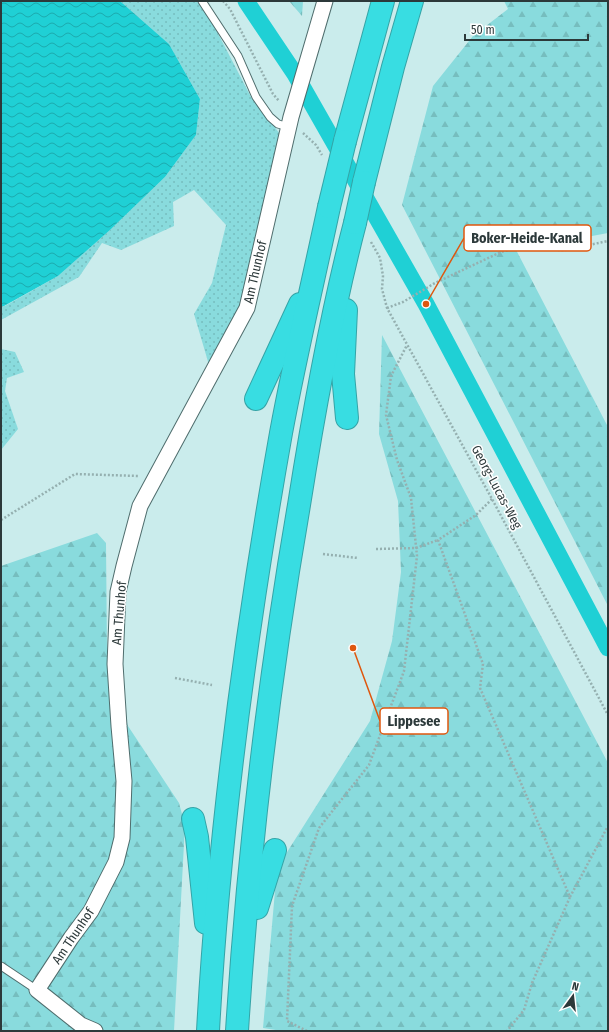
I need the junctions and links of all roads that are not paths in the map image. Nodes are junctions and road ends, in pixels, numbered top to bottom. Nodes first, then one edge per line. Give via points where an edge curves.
1 (202, 1) edge
2 (325, 1) edge
3 (383, 1) edge
4 (412, 1) edge
5 (292, 116) junction
6 (353, 232) junction
7 (315, 272) junction
8 (256, 399) dead end
9 (346, 418) dead end
10 (193, 819) dead end
11 (275, 850) dead end
12 (241, 964) junction
13 (1, 966) edge
14 (212, 970) junction
15 (37, 990) junction
16 (95, 1031) edge
17 (208, 1031) edge
18 (237, 1031) edge

1 - 5 lane via 238,56 256,97 270,117 278,124
2 - 5 street, Am Thunhof
3 - 7 highway, bridge via 344,141
4 - 6 highway, bridge via 393,67
5 - 15 street, Am Thunhof via 247,308 140,506 124,566 118,592 115,664 124,781 122,838 116,862 91,911
6 - 9 highway via 343,374
6 - 12 highway via 309,441 283,599 268,708
7 - 8 highway
7 - 14 highway via 282,431 253,601 224,824
10 - 14 highway
11 - 12 highway
12 - 18 highway
13 - 15 lane
14 - 17 highway
15 - 16 street via 81,1025

